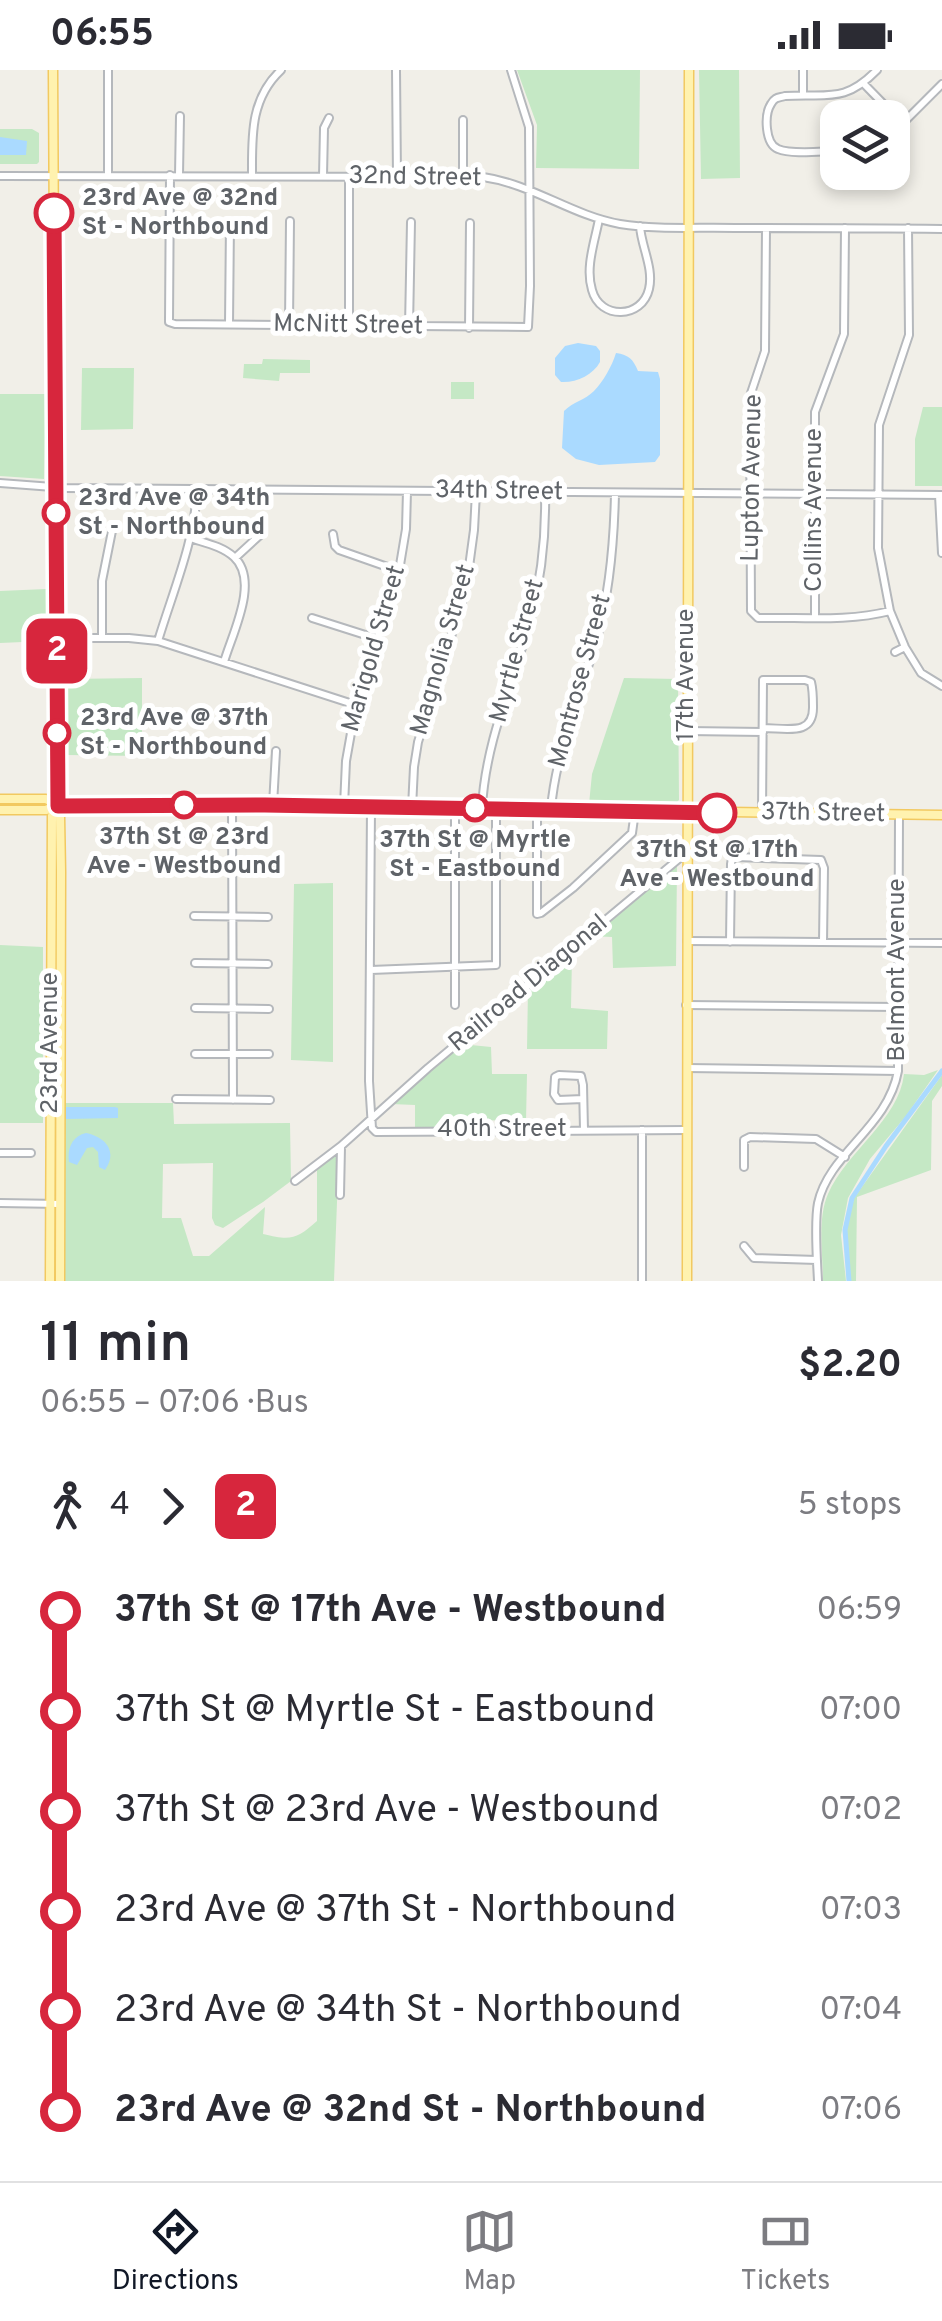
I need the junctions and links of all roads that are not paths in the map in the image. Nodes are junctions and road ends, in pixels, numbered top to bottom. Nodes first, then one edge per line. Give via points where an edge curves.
1 (53, 70) edge
2 (108, 70) edge
3 (281, 70) edge
4 (396, 70) edge
5 (511, 70) edge
6 (689, 70) edge
7 (803, 70) edge
8 (877, 70) edge
9 (864, 84) junction
10 (942, 84) edge
11 (803, 95) junction
12 (880, 100) edge
13 (910, 115) edge
14 (180, 116) dead end
15 (329, 118) dead end
16 (463, 120) dead end
17 (820, 151) edge
18 (175, 174) junction
19 (108, 175) junction
20 (252, 175) junction
21 (0, 176) edge
22 (54, 176) junction
23 (323, 176) junction
24 (397, 176) junction
25 (349, 177) junction
26 (463, 177) junction
27 (530, 189) junction
28 (599, 219) junction
29 (290, 221) dead end
30 (230, 222) dead end
31 (410, 222) dead end
32 (470, 223) dead end
33 (640, 226) junction
34 (690, 228) junction
35 (766, 228) junction
36 (846, 228) junction
37 (908, 228) junction
38 (942, 228) edge
39 (229, 324) junction
40 (289, 325) junction
41 (349, 326) junction
42 (409, 327) junction
43 (469, 328) junction
44 (0, 483) edge
45 (56, 488) junction
46 (197, 489) junction
47 (406, 491) junction
48 (476, 492) junction
49 (545, 492) junction
50 (615, 493) junction
51 (688, 493) junction
52 (752, 494) junction
53 (815, 494) junction
54 (877, 494) junction
55 (941, 495) edge
56 (112, 531) dead end
57 (333, 534) dead end
58 (260, 535) dead end
59 (190, 538) junction
60 (942, 553) edge
61 (236, 558) junction
62 (399, 570) junction
63 (890, 612) junction
64 (312, 618) dead end
65 (814, 618) junction
66 (102, 638) junction
67 (378, 639) junction
68 (57, 641) junction
69 (158, 641) junction
70 (905, 648) junction
71 (895, 652) dead end
72 (224, 662) junction
73 (942, 686) edge
74 (356, 706) junction
75 (763, 730) junction
76 (687, 731) junction
77 (276, 751) dead end
78 (0, 799) edge
79 (232, 805) junction
80 (272, 805) junction
81 (58, 806) junction
82 (344, 806) junction
83 (371, 807) junction
84 (412, 808) junction
85 (455, 808) junction
86 (482, 808) junction
87 (496, 808) junction
88 (536, 809) junction
89 (552, 809) junction
90 (0, 810) edge
91 (636, 811) junction
92 (687, 812) junction
93 (762, 813) junction
94 (899, 815) junction
95 (942, 816) edge
96 (687, 852) junction
97 (195, 868) dead end
98 (232, 868) junction
99 (268, 868) dead end
100 (194, 916) dead end
101 (232, 916) junction
102 (268, 917) dead end
103 (687, 941) junction
104 (730, 942) junction
105 (823, 942) junction
106 (899, 943) junction
107 (942, 943) edge
108 (195, 963) dead end
109 (232, 963) junction
110 (268, 964) dead end
111 (454, 968) junction
112 (371, 970) junction
113 (686, 1004) junction
114 (454, 1006) dead end
115 (899, 1007) junction
116 (196, 1008) dead end
117 (232, 1009) junction
118 (269, 1009) dead end
119 (195, 1054) dead end
120 (232, 1054) junction
121 (269, 1054) dead end
122 (687, 1068) junction
123 (898, 1070) junction
124 (370, 1091) junction
125 (176, 1100) dead end
126 (233, 1100) junction
127 (270, 1100) dead end
128 (390, 1100) junction
129 (583, 1100) junction
130 (372, 1118) junction
131 (584, 1130) junction
132 (642, 1130) junction
133 (686, 1130) junction
134 (341, 1146) junction
135 (0, 1153) edge
136 (31, 1153) dead end
137 (845, 1157) junction
138 (744, 1167) dead end
139 (295, 1181) dead end
140 (340, 1194) dead end
141 (0, 1203) edge
142 (56, 1204) junction
143 (744, 1246) dead end
144 (817, 1260) junction
145 (50, 1281) edge
146 (60, 1281) edge
147 (642, 1281) edge
148 (687, 1281) edge
149 (818, 1281) edge

1 - 22 main road, 23rd Avenue
2 - 19 street
3 - 20 street via 254,116
4 - 24 street
5 - 27 street via 530,127
6 - 34 main road, 17th Avenue
7 - 11 street
8 - 9 street
9 - 11 street via 840,95
9 - 12 street
10 - 13 street
11 - 17 street via 772,101 771,144
14 - 18 street
15 - 23 street
16 - 26 street
18 - 19 street, 32nd Street
18 - 20 street, 32nd Street
18 - 39 street, McNitt Street via 170,322
19 - 22 street, 32nd Street
20 - 23 street, 32nd Street
21 - 22 street, 32nd Street
22 - 45 main road, 23rd Avenue
23 - 25 street, 32nd Street
24 - 25 street, 32nd Street
24 - 26 street, 32nd Street
25 - 41 street
26 - 27 street, 32nd Street
27 - 28 street, 32nd Street
27 - 43 street, McNitt Street via 528,327
28 - 33 street, 32nd Street
28 - 33 street via 591,286 598,303 615,312 633,310 648,293
29 - 40 street
30 - 39 street
31 - 42 street
32 - 43 street
33 - 34 street, 32nd Street
34 - 35 street, 32nd Street
34 - 51 main road, 17th Avenue
35 - 36 street, 32nd Street
35 - 52 street, Lupton Avenue via 765,351 750,396
36 - 37 street, 32nd Street
36 - 53 street, Collins Avenue via 844,334 815,412
37 - 38 street, 32nd Street
37 - 54 street via 908,335 879,424
39 - 40 street, McNitt Street
40 - 41 street, McNitt Street
41 - 42 street, McNitt Street
42 - 43 street, McNitt Street
44 - 45 street, 34th Street
45 - 46 street, 34th Street
45 - 68 main road, 23rd Avenue
46 - 47 street, 34th Street
46 - 59 street
47 - 48 street, 34th Street
47 - 62 street, Marigold Street
48 - 49 street, 34th Street
48 - 84 street, Magnolia Street via 466,589 418,742
49 - 50 street, 34th Street
49 - 86 street, Myrtle Street via 534,604 487,759
50 - 51 street, 34th Street
50 - 89 street, Montrose Street via 605,602 556,771
51 - 52 street, 34th Street
51 - 76 main road, 17th Avenue
52 - 53 street, 34th Street
52 - 65 street, Lupton Avenue via 751,611 758,618
53 - 54 street, 34th Street
53 - 65 street, Collins Avenue
54 - 55 street, 34th Street
54 - 63 street
55 - 60 street
56 - 66 street via 102,581
57 - 62 street via 339,550
58 - 61 street
59 - 61 street
59 - 69 street
61 - 72 street via 245,592
62 - 67 street, Marigold Street
63 - 65 street
63 - 70 street
64 - 67 street
66 - 68 street
66 - 69 street
67 - 74 street, Marigold Street
68 - 81 main road, 23rd Avenue
69 - 72 street
70 - 71 street
70 - 73 street via 922,673
72 - 74 street
74 - 82 street, Marigold Street
75 - 75 street via 763,680 810,682 810,724
75 - 76 street
75 - 93 street
76 - 92 main road, 17th Avenue
77 - 80 street
78 - 81 main road
79 - 80 main road
79 - 81 main road
79 - 98 street
80 - 82 main road, 37th Street
81 - 90 main road
81 - 142 main road, 23rd Avenue via 52,816
82 - 83 main road, 37th Street
83 - 84 main road, 37th Street
83 - 112 street
84 - 85 main road, 37th Street
85 - 86 main road, 37th Street
85 - 111 street
86 - 87 main road, 37th Street
87 - 88 main road, 37th Street
87 - 111 street via 496,966
88 - 89 main road, 37th Street
88 - 91 street via 537,914 632,833
89 - 91 main road, 37th Street
91 - 92 main road, 37th Street
92 - 93 main road, 37th Street
92 - 96 main road, 17th Avenue
93 - 94 main road, 37th Street
94 - 95 main road, 37th Street
94 - 106 street, Belmont Avenue
96 - 103 main road, 17th Avenue
96 - 128 street, Railroad Diagonal
97 - 98 street
98 - 99 street
98 - 101 street
100 - 101 street
101 - 102 street
101 - 109 street
103 - 104 street
103 - 113 main road, 17th Avenue
104 - 105 street
104 - 105 street via 730,864 736,856 822,860
105 - 106 street
106 - 107 street
106 - 115 street, Belmont Avenue
108 - 109 street
109 - 110 street
109 - 117 street
111 - 112 street
111 - 114 street
112 - 124 street
113 - 115 street
113 - 122 main road, 17th Avenue
115 - 123 street, Belmont Avenue
116 - 117 street
117 - 118 street
117 - 120 street
119 - 120 street
120 - 121 street
120 - 126 street
122 - 123 street
122 - 133 main road, 17th Avenue
123 - 137 street, Belmont Avenue via 893,1094
124 - 128 street
124 - 130 street
125 - 126 street
126 - 127 street
128 - 130 street, Railroad Diagonal
129 - 129 street via 558,1100 554,1077 581,1076
129 - 131 street
130 - 131 street, 40th Street via 376,1132
130 - 134 street
131 - 132 street, 40th Street
132 - 133 street, 40th Street
132 - 147 street
133 - 148 main road, 17th Avenue
134 - 139 street
134 - 140 street
135 - 136 street
137 - 138 street via 816,1139 750,1136 744,1140
137 - 144 street, Belmont Avenue via 818,1202
141 - 142 street
142 - 145 main road, 23rd Avenue
142 - 146 main road, 23rd Avenue
143 - 144 street via 754,1258
144 - 149 street, Belmont Avenue

